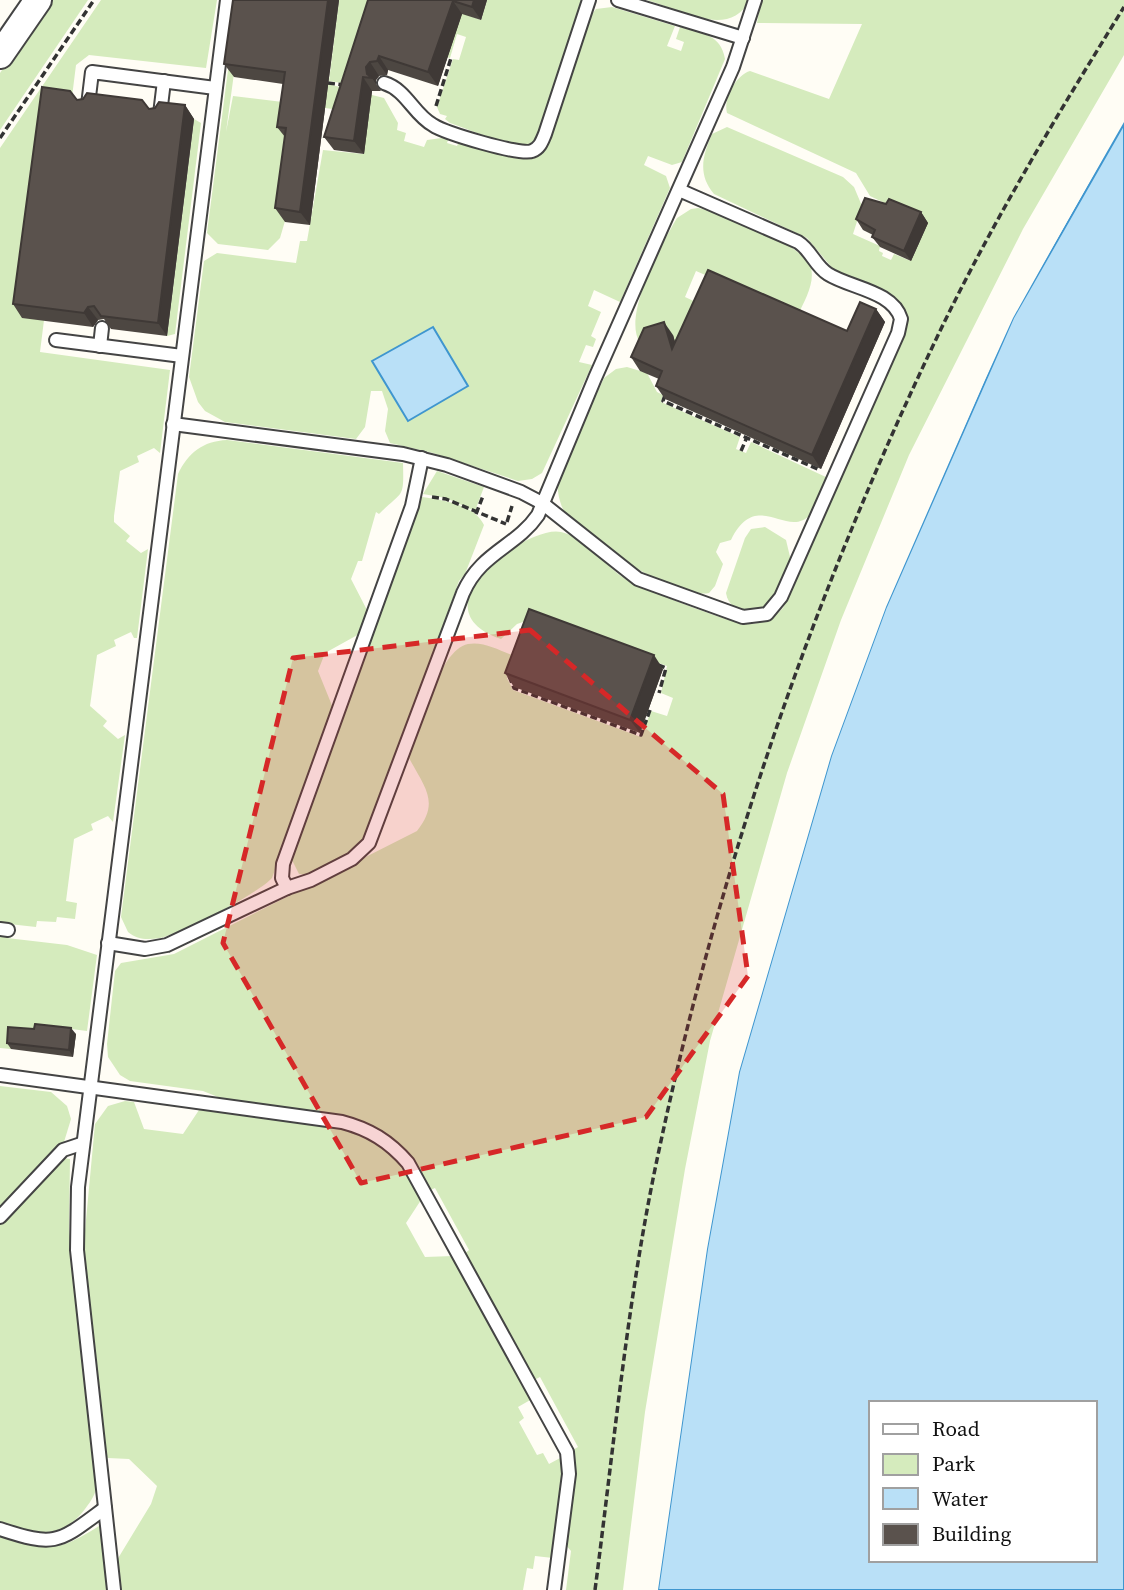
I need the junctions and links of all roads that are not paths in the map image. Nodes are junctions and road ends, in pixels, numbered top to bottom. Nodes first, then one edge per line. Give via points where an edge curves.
1 (38, 0) edge
2 (227, 0) edge
3 (589, 0) edge
4 (618, 0) edge
5 (755, 0) edge
6 (743, 38) junction
7 (0, 55) edge
8 (164, 81) junction
9 (384, 83) dead end
10 (215, 88) junction
11 (88, 105) edge
12 (160, 114) edge
13 (679, 190) junction
14 (103, 328) edge
15 (56, 340) dead end
16 (100, 346) junction
17 (182, 356) junction
18 (173, 424) junction
19 (422, 458) junction
20 (542, 503) junction
21 (287, 888) junction
22 (108, 943) junction
23 (0, 1075) edge
24 (90, 1086) junction
25 (81, 1144) junction
26 (0, 1217) edge
27 (105, 1508) junction
28 (0, 1529) edge
29 (114, 1590) edge
30 (554, 1590) edge

1 - 7 street
2 - 10 lane
3 - 9 lane via 539,147 532,151 519,152 430,123 396,86
4 - 6 lane
5 - 6 lane
6 - 13 lane
8 - 10 lane
8 - 11 lane via 92,72
8 - 12 lane
10 - 17 lane
13 - 20 lane
13 - 20 lane via 809,249 825,273 891,303 899,312 898,333 777,605 767,614 743,617 632,576
14 - 16 lane
15 - 16 lane
16 - 17 lane
17 - 18 lane
18 - 19 lane
18 - 22 lane
19 - 20 lane
19 - 21 lane via 412,506 283,864
20 - 21 lane via 525,531 487,558 466,585 369,843 352,859
21 - 22 lane via 167,945 145,950
22 - 24 lane
23 - 24 lane
24 - 25 lane
24 - 30 lane via 341,1122 368,1130 399,1153 567,1452 569,1474
25 - 26 lane via 64,1150
25 - 27 lane via 77,1250
27 - 28 lane via 58,1539 32,1540
27 - 29 lane

